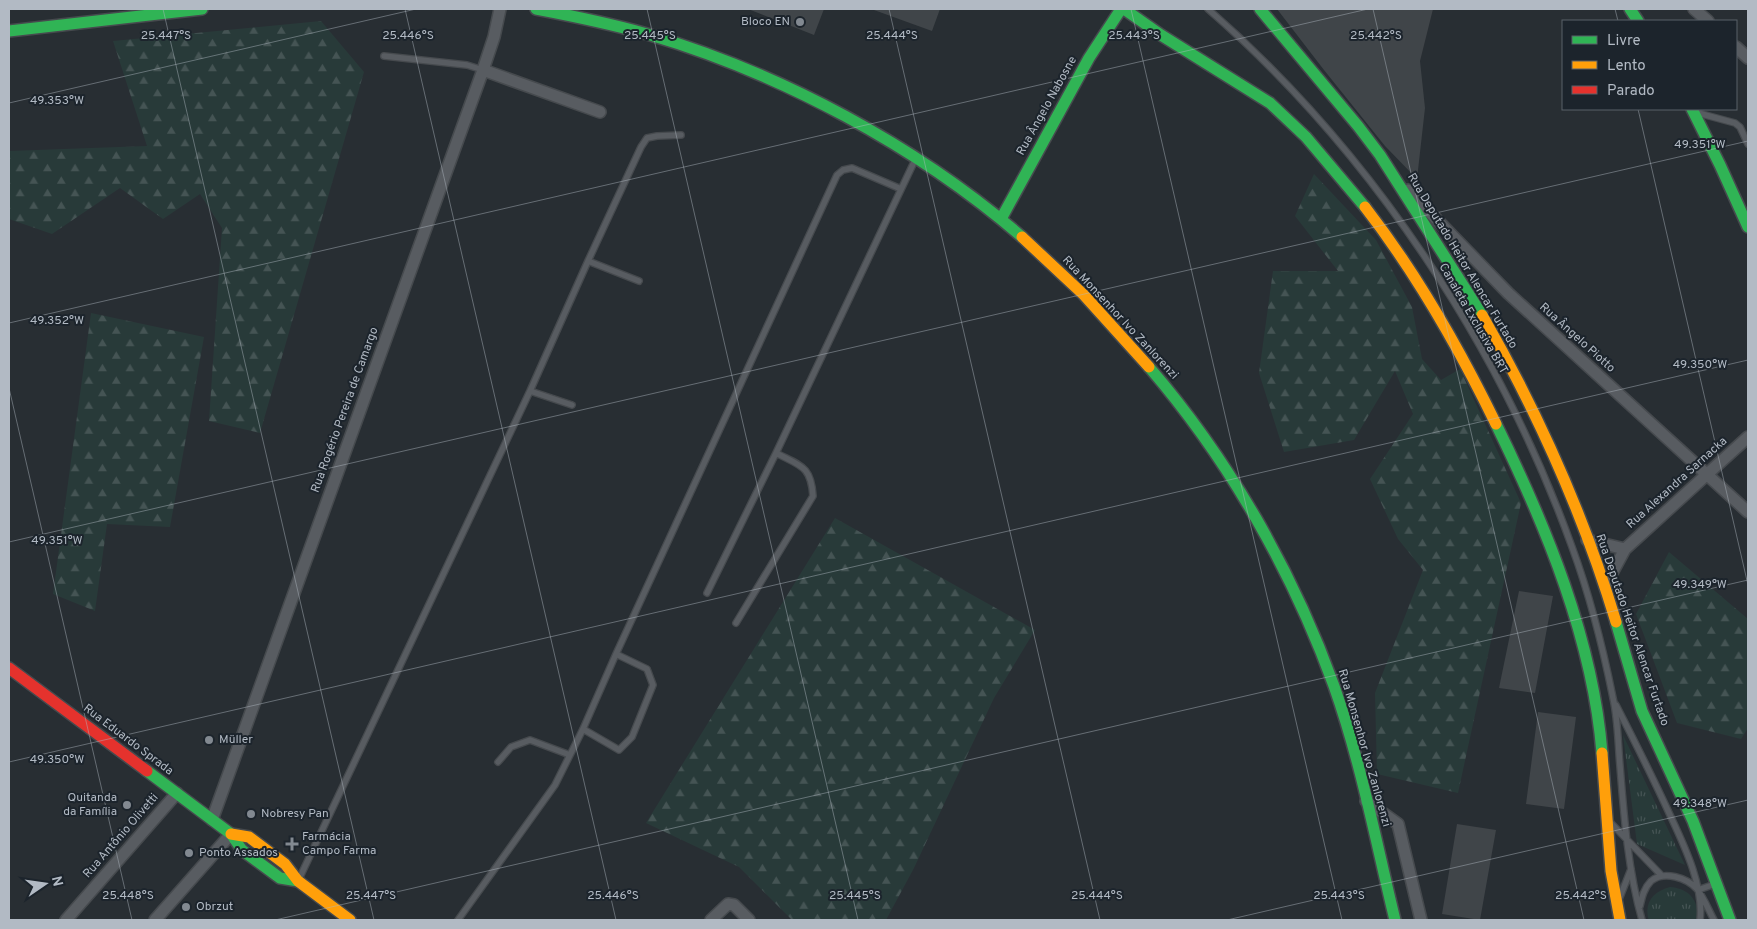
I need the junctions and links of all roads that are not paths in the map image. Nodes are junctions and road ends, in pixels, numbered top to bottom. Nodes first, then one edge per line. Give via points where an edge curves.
1 (202, 9) edge
2 (500, 9) edge
3 (536, 9) edge
4 (1122, 9) edge
5 (1208, 9) edge
6 (1260, 9) edge
7 (1630, 9) edge
8 (1694, 9) edge
9 (1637, 20) edge
10 (1707, 20) edge
11 (9, 31) edge
12 (1737, 48) edge
13 (384, 56) dead end
14 (1748, 58) edge
15 (484, 70) junction
16 (1692, 110) edge
17 (600, 112) dead end
18 (681, 135) dead end
19 (1748, 144) edge
20 (916, 157) junction
21 (1395, 176) junction
22 (901, 189) junction
23 (1001, 219) junction
24 (1748, 227) edge
25 (588, 261) junction
26 (639, 281) dead end
27 (530, 391) junction
28 (572, 405) dead end
29 (1748, 437) edge
30 (776, 452) junction
31 (1707, 474) junction
32 (1748, 512) edge
33 (1588, 540) junction
34 (1625, 549) junction
35 (1605, 586) junction
36 (707, 593) dead end
37 (736, 623) dead end
38 (616, 654) junction
39 (9, 668) edge
40 (1614, 701) junction
41 (583, 729) junction
42 (570, 755) junction
43 (498, 762) dead end
44 (177, 793) junction
45 (1366, 801) junction
46 (1606, 818) junction
47 (212, 820) junction
48 (231, 834) junction
49 (1626, 838) junction
50 (1631, 867) junction
51 (1662, 876) junction
52 (298, 881) junction
53 (1716, 884) junction
54 (1698, 890) junction
55 (1616, 906) junction
56 (1639, 910) junction
57 (336, 916) edge
58 (66, 920) edge
59 (155, 920) edge
60 (350, 920) edge
61 (458, 920) edge
62 (711, 920) edge
63 (749, 920) edge
64 (1395, 920) edge
65 (1421, 920) edge
66 (1620, 920) edge
67 (1642, 920) edge
68 (1700, 920) edge
69 (1714, 920) edge
70 (1730, 920) edge

1 - 11 street
2 - 15 street, Rua Rogério Pereira de Camargo
3 - 20 street, Rua Monsenhor Ivo Zanlorenzi via 636,30 716,57 796,92
4 - 23 street, Rua Ângelo Nabosne via 1099,41
4 - 46 street via 1277,109 1367,210 1437,313 1501,433 1560,573 1594,694 1600,726
5 - 40 lane, Canaleta Exclusiva BRT via 1264,61 1340,143 1395,213 1467,325 1523,432 1572,548
6 - 21 street, Rua Deputado Heitor Alencar Furtado via 1358,126
7 - 9 street
8 - 10 street
12 - 14 street
13 - 15 lane via 467,65
15 - 17 street
15 - 47 street, Rua Rogério Pereira de Camargo
16 - 19 lane via 1735,123
16 - 24 street
18 - 25 lane via 647,138
20 - 22 lane
20 - 23 street, Rua Monsenhor Ivo Zanlorenzi
21 - 31 street, Rua Ângelo Piotto via 1508,293
21 - 33 street, Rua Deputado Heitor Alencar Furtado via 1502,352 1531,408
22 - 30 lane
22 - 38 lane via 852,168 837,175
23 - 45 street, Rua Monsenhor Ivo Zanlorenzi via 1055,267 1148,365 1225,466 1274,552 1321,654
25 - 26 lane
25 - 27 lane
27 - 28 lane
27 - 52 lane
29 - 31 street, Rua Alexandra Sarnacka
30 - 36 lane
30 - 37 lane via 804,467 812,480 813,496
31 - 32 street, Rua Ângelo Piotto
31 - 34 street, Rua Alexandra Sarnacka
33 - 34 street
33 - 35 street, Rua Deputado Heitor Alencar Furtado
34 - 35 street, Rua Alexandra Sarnacka
35 - 53 street, Rua Deputado Heitor Alencar Furtado via 1642,711 1684,800
38 - 41 lane
38 - 41 lane via 647,669 654,685 632,737 619,750
39 - 44 street, Rua Eduardo Sprada
40 - 49 lane, Canaleta Exclusiva BRT
40 - 54 lane, Canaleta Exclusiva BRT via 1687,854
41 - 42 lane
42 - 43 lane via 530,740 511,747
42 - 61 lane via 555,785
44 - 47 street, Rua Eduardo Sprada
44 - 58 street, Rua Antônio Olivetti
45 - 64 street, Rua Monsenhor Ivo Zanlorenzi
45 - 65 street via 1398,824
46 - 49 lane
46 - 55 street
47 - 48 street, Rua Eduardo Sprada
48 - 52 street, Rua Eduardo Sprada via 242,850 280,878
48 - 59 street
49 - 50 lane, Canaleta Exclusiva BRT
49 - 51 lane
50 - 55 lane
50 - 56 lane, Canaleta Exclusiva BRT
51 - 54 lane via 1676,876
51 - 56 lane via 1651,881 1642,894
52 - 57 street, Rua Eduardo Sprada
53 - 54 lane
53 - 70 street, Rua Deputado Heitor Alencar Furtado
54 - 68 lane
54 - 69 lane
55 - 66 street
56 - 67 lane, Canaleta Exclusiva BRT
57 - 60 street, Rua Eduardo Sprada
62 - 63 street via 728,904 734,905

